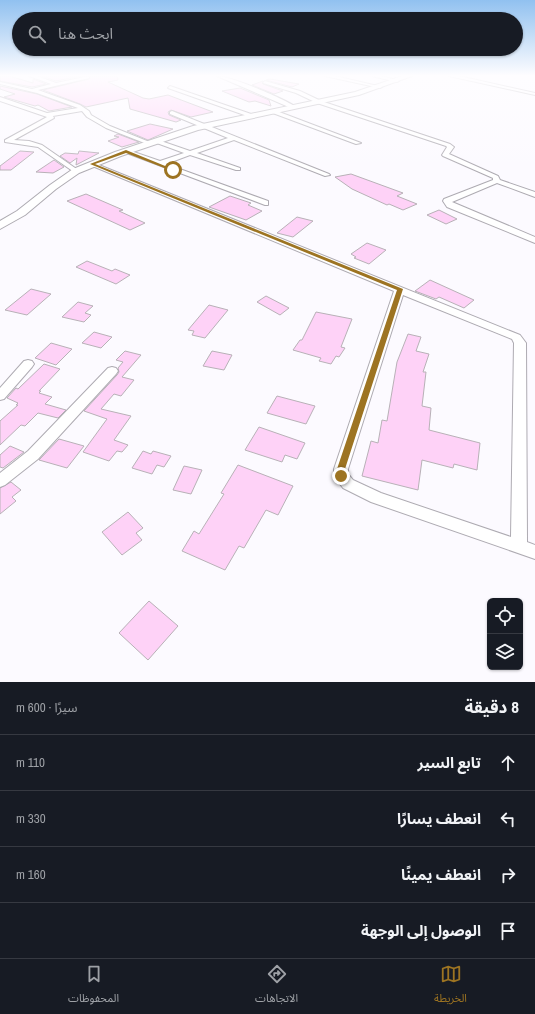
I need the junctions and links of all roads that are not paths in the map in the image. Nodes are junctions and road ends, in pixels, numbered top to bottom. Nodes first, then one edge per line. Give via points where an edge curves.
1 (26, 108) edge
2 (229, 108) edge
3 (289, 108) edge
4 (336, 108) edge
5 (83, 109) joint
6 (272, 111) junction
7 (172, 113) dead end
8 (48, 115) junction
9 (252, 116) junction
10 (204, 126) junction
11 (234, 138) junction
12 (4, 141) edge
13 (153, 142) junction
14 (358, 143) dead end
15 (126, 151) junction
16 (191, 153) junction
17 (92, 164) junction
18 (158, 164) junction
19 (238, 169) dead end
20 (76, 171) junction
21 (327, 175) dead end
22 (497, 181) junction
23 (535, 196) edge
24 (265, 203) dead end
25 (0, 226) edge
26 (535, 240) edge
27 (400, 289) junction
28 (28, 364) dead end
29 (112, 372) dead end
30 (0, 396) edge
31 (0, 482) edge
32 (519, 547) junction
33 (535, 552) edge

1 - 8 street
2 - 9 street
3 - 6 street
4 - 22 street via 448,145 451,147 445,155 496,177
5 - 8 street
5 - 13 street via 89,116 108,127
6 - 9 street
6 - 14 street
7 - 10 street
8 - 12 street via 52,117
9 - 10 street
10 - 11 street
10 - 13 street
11 - 16 street
11 - 21 street
12 - 20 street via 40,146
13 - 15 street
13 - 16 street
15 - 17 street
15 - 18 street
16 - 18 street
16 - 19 street
17 - 20 street
17 - 27 street
18 - 24 street
20 - 25 street
22 - 23 street
22 - 26 street via 447,202
27 - 32 street via 516,337 520,343
27 - 32 street via 341,469 341,476 348,484 376,498
28 - 30 street
29 - 31 street via 33,455
32 - 33 street

